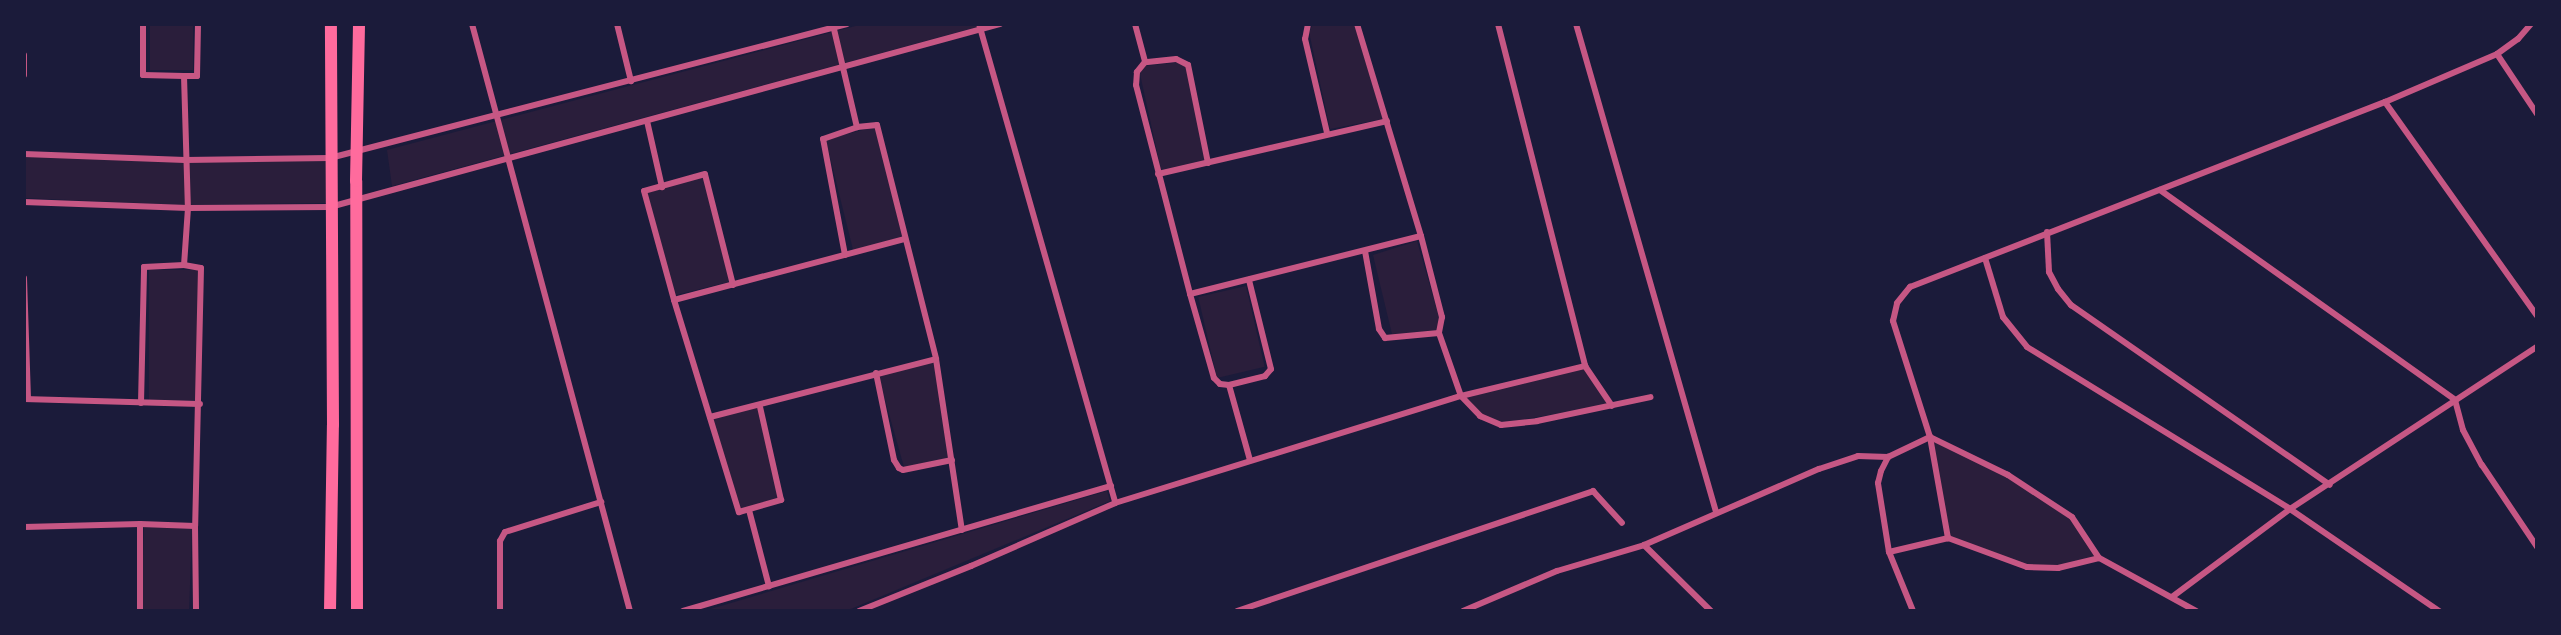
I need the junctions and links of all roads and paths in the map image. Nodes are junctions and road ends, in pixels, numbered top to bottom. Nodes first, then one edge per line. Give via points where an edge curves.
1 (144, 24) edge
2 (198, 24) edge
3 (331, 24) edge
4 (359, 24) edge
5 (472, 24) edge
6 (617, 24) edge
7 (847, 24) edge
8 (1000, 24) edge
9 (1135, 24) edge
10 (1308, 24) edge
11 (1357, 24) edge
12 (1498, 24) edge
13 (1576, 24) edge
14 (2531, 24) edge
15 (833, 26) edge
16 (979, 27) edge
17 (2497, 54) junction
18 (24, 55) edge
19 (1145, 62) junction
20 (842, 67) junction
21 (24, 75) edge
22 (184, 76) junction
23 (631, 81) junction
24 (2385, 102) junction
25 (2537, 114) edge
26 (497, 116) junction
27 (647, 121) junction
28 (1387, 121) junction
29 (857, 127) junction
30 (1327, 133) junction
31 (356, 153) junction
32 (24, 154) edge
33 (330, 158) junction
34 (508, 159) junction
35 (185, 160) junction
36 (1208, 163) junction
37 (1158, 174) junction
38 (662, 187) junction
39 (2160, 190) junction
40 (356, 201) junction
41 (24, 202) edge
42 (330, 207) junction
43 (188, 208) junction
44 (2047, 232) junction
45 (1421, 236) junction
46 (905, 239) junction
47 (1365, 251) junction
48 (845, 255) junction
49 (1985, 258) junction
50 (184, 265) junction
51 (24, 278) edge
52 (1249, 280) junction
53 (733, 285) junction
54 (1190, 294) junction
55 (674, 300) junction
56 (2537, 316) edge
57 (1439, 333) junction
58 (2537, 347) edge
59 (936, 359) junction
60 (1585, 366) junction
61 (876, 373) junction
62 (1228, 385) junction
63 (1461, 396) junction
64 (1652, 397) dead end
65 (26, 399) edge
66 (2455, 400) junction
67 (141, 402) junction
68 (200, 404) junction
69 (760, 406) junction
70 (1612, 406) junction
71 (710, 417) junction
72 (1930, 437) junction
73 (1888, 457) junction
74 (952, 460) junction
75 (1250, 460) junction
76 (2330, 485) junction
77 (1111, 486) junction
78 (601, 501) junction
79 (1115, 503) junction
80 (2290, 509) junction
81 (749, 510) junction
82 (1716, 512) junction
83 (1622, 522) dead end
84 (140, 524) junction
85 (195, 526) junction
86 (24, 527) edge
87 (962, 530) junction
88 (1948, 538) junction
89 (1644, 545) junction
90 (2537, 547) edge
91 (1889, 552) junction
92 (2099, 558) junction
93 (770, 586) junction
94 (2172, 597) junction
95 (141, 611) edge
96 (196, 611) edge
97 (330, 611) edge
98 (357, 611) edge
99 (500, 611) edge
100 (630, 611) edge
101 (683, 611) edge
102 (859, 611) edge
103 (1237, 611) edge
104 (1463, 611) edge
105 (1711, 611) edge
106 (1913, 611) edge
107 (2196, 611) edge
108 (2439, 611) edge

1 - 22 street via 143,75
2 - 22 street via 197,76
3 - 33 main road
4 - 31 main road
5 - 26 street
6 - 23 street
7 - 15 street
8 - 16 street
9 - 19 street
10 - 30 street via 1305,39
11 - 28 street
12 - 60 street
13 - 82 street
14 - 17 street
15 - 20 street
15 - 23 street
16 - 20 street
16 - 77 street
17 - 24 street
17 - 25 street
18 - 21 street
19 - 36 street via 1176,59 1188,65
19 - 37 street via 1137,72 1136,86
20 - 27 street
20 - 29 street
22 - 35 street
23 - 26 street
24 - 39 street
24 - 56 street
26 - 31 street
26 - 34 street
27 - 34 street
27 - 38 street
28 - 30 street
28 - 45 street
29 - 46 street via 877,125
29 - 48 street via 823,139
30 - 36 street
31 - 33 street
31 - 40 main road
32 - 35 street
33 - 35 street
33 - 42 main road
34 - 40 street
34 - 78 street
35 - 43 street
36 - 37 street
37 - 54 street
38 - 53 street via 705,174
38 - 55 street via 645,191
39 - 44 street
39 - 66 street
40 - 42 street
40 - 98 main road
41 - 43 street
42 - 43 street
42 - 97 main road
43 - 50 street
44 - 49 street
44 - 76 street via 2049,272 2071,305
45 - 47 street
45 - 57 street via 1442,317
46 - 48 street
46 - 59 street
47 - 52 street
47 - 57 street via 1379,329 1385,338
48 - 53 street
49 - 72 street via 1910,287 1897,303 1893,321
49 - 80 street via 2003,317 2027,347
50 - 67 street via 144,267
50 - 68 street via 201,268
51 - 65 street
52 - 54 street
52 - 62 street via 1271,369 1265,376
53 - 55 street
54 - 62 street via 1214,378
55 - 71 street
57 - 63 street
58 - 66 street
59 - 61 street
59 - 74 street
60 - 63 street
60 - 70 street
61 - 69 street
61 - 74 street via 899,468
62 - 75 street
63 - 70 street via 1480,417 1501,425
63 - 75 street
64 - 70 street
65 - 67 street
66 - 76 street
66 - 90 street via 2463,430 2477,456
67 - 68 street
68 - 85 street
69 - 71 street
69 - 81 street via 782,500
71 - 81 street via 739,512
72 - 73 street
72 - 88 street
72 - 92 street via 2008,475 2072,517
73 - 82 street via 1858,456
73 - 91 street via 1878,483
74 - 87 street
75 - 79 street
76 - 80 street
77 - 79 street
77 - 87 street
78 - 99 street via 505,532 500,541
78 - 100 street
79 - 102 street
80 - 94 street
80 - 108 street
81 - 93 street
82 - 89 street
83 - 103 street via 1593,491
84 - 85 street
84 - 86 street
84 - 95 street
85 - 96 street
87 - 93 street
88 - 91 street
88 - 92 street via 2027,567 2058,568
89 - 104 street via 1557,571
89 - 105 street
91 - 106 street
92 - 94 street
93 - 101 street
94 - 107 street

